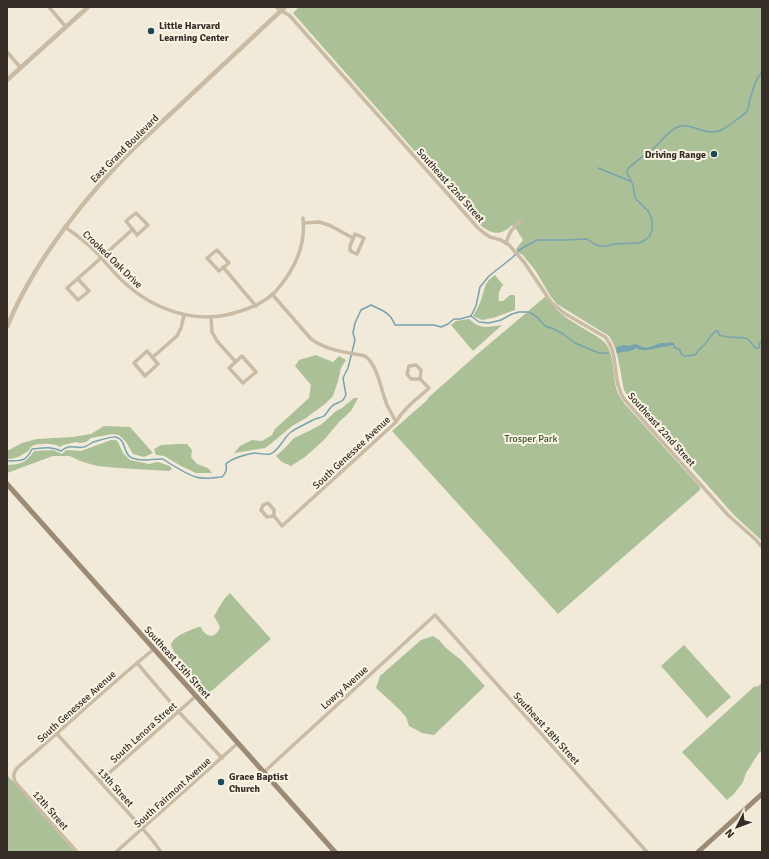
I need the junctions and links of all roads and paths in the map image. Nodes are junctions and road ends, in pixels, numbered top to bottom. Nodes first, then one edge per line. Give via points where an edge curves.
1 (48, 7) edge
2 (88, 7) edge
3 (276, 7) edge
4 (283, 9) edge
5 (66, 27) junction
6 (7, 52) edge
7 (21, 68) junction
8 (7, 80) edge
9 (303, 218) dead end
10 (520, 222) dead end
11 (304, 223) junction
12 (65, 227) junction
13 (133, 229) junction
14 (353, 238) junction
15 (506, 243) junction
16 (102, 258) junction
17 (223, 267) junction
18 (78, 279) junction
19 (272, 294) junction
20 (256, 306) junction
21 (184, 315) junction
22 (211, 317) junction
23 (7, 327) edge
24 (153, 357) junction
25 (235, 361) junction
26 (420, 379) junction
27 (396, 422) junction
28 (7, 484) edge
29 (274, 516) dead end
30 (762, 547) edge
31 (435, 615) joint
32 (154, 649) junction
33 (137, 663) junction
34 (196, 696) junction
35 (178, 712) junction
36 (58, 734) junction
37 (238, 743) junction
38 (222, 758) junction
39 (264, 772) junction
40 (13, 777) joint
41 (100, 781) junction
42 (762, 794) edge
43 (143, 829) junction
44 (77, 852) edge
45 (116, 852) edge
46 (161, 852) edge
47 (335, 852) edge
48 (647, 852) edge
49 (698, 852) edge

1 - 5 street
2 - 5 street
3 - 4 street, Southeast 22nd Street
4 - 12 street, East Grand Boulevard via 112,170
4 - 15 street, Southeast 22nd Street via 478,228 490,237
5 - 7 street
6 - 7 street
7 - 8 street
9 - 11 street, Crooked Oak Drive
10 - 15 street via 510,232
11 - 14 street via 319,222 329,225
11 - 19 street, Crooked Oak Drive via 302,243 296,262 283,283
12 - 16 street, Crooked Oak Drive via 82,238
12 - 23 street, East Grand Boulevard via 31,279
13 - 13 street via 126,221 136,212 148,225 137,235
13 - 16 street
14 - 14 street via 355,234 364,238 357,254 350,250
15 - 30 street, Southeast 22nd Street via 520,257 551,302 610,342 620,393 728,515
16 - 18 street
16 - 21 street, Crooked Oak Drive via 126,285 145,299
17 - 17 street via 229,262 217,250 207,258 219,271
17 - 20 street
18 - 18 street via 88,291 78,300 67,288
19 - 20 street, Crooked Oak Drive
19 - 27 street via 318,344 369,358
20 - 22 street, Crooked Oak Drive via 236,313
21 - 22 street, Crooked Oak Drive
21 - 24 street via 177,336
22 - 25 street via 212,332
24 - 24 street via 158,364 145,376 134,363 147,351
25 - 25 street via 229,368 243,383 256,372 242,356
26 - 26 street via 421,370 416,365 409,366 407,374 411,379
26 - 27 street, South Genessee Avenue via 429,388 404,410
27 - 29 street, South Genessee Avenue via 282,526
28 - 32 main road, Southeast 15th Street
31 - 39 street, Lowry Avenue
31 - 48 street, Southeast 18th Street
32 - 33 street, South Genessee Avenue
32 - 34 main road, Southeast 15th Street
33 - 35 street
33 - 36 street, South Genessee Avenue
34 - 35 street, South Lenora Street
34 - 37 main road, Southeast 15th Street
35 - 38 street
35 - 41 street, South Lenora Street
36 - 40 street, South Genessee Avenue via 17,768
36 - 41 street, 13th Street
37 - 38 street, South Fairmont Avenue
37 - 39 main road, Southeast 15th Street
38 - 43 street, South Fairmont Avenue
39 - 47 main road, Southeast 15th Street
40 - 44 street, 12th Street
41 - 43 street, 13th Street
42 - 49 main road
43 - 45 street, South Fairmont Avenue
43 - 46 street, 13th Street

